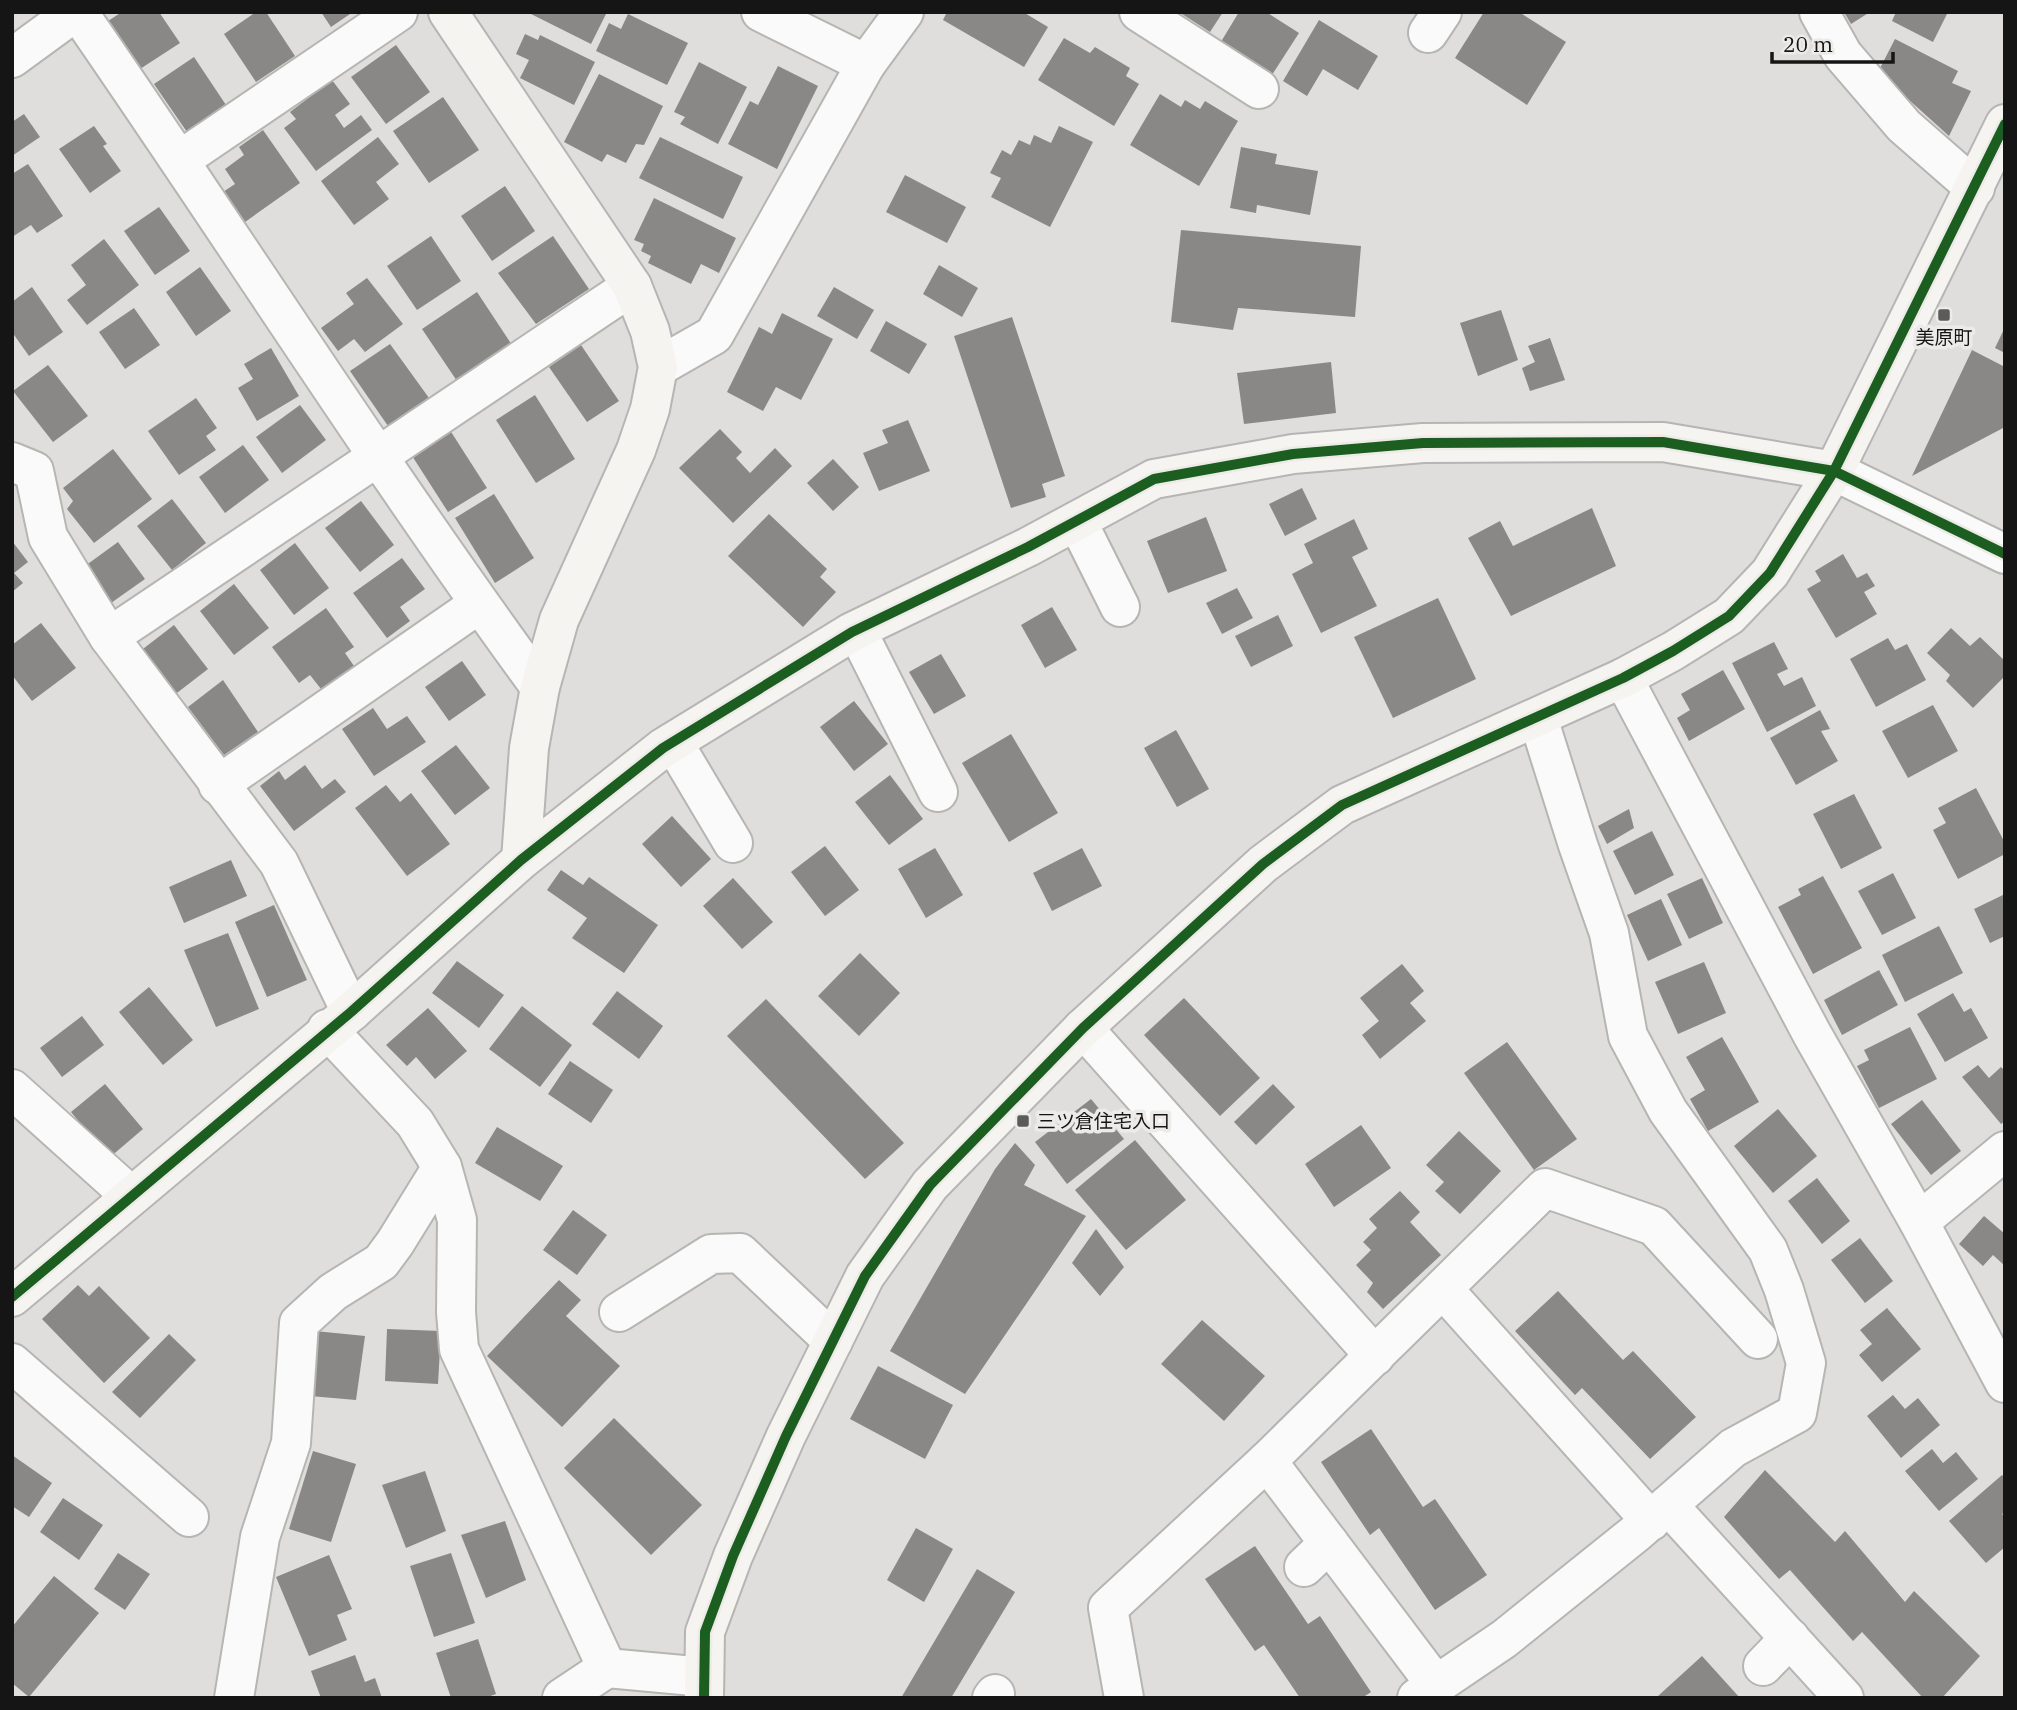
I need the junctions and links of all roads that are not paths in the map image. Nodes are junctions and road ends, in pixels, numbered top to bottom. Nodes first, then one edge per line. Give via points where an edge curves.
1 (76, 12) edge
2 (398, 12) edge
3 (761, 12) edge
4 (904, 12) edge
5 (1139, 12) edge
6 (1819, 12) edge
7 (463, 21) edge
8 (12, 58) edge
9 (866, 64) junction
10 (1259, 89) dead end
11 (2005, 124) edge
12 (180, 160) junction
13 (1975, 188) junction
14 (632, 286) junction
15 (658, 367) junction
16 (378, 456) junction
17 (12, 463) edge
18 (1834, 471) junction
19 (1077, 521) junction
20 (2005, 554) edge
21 (480, 604) junction
22 (1120, 607) dead end
23 (857, 631) junction
24 (109, 637) junction
25 (1623, 678) junction
26 (540, 687) junction
27 (1538, 718) junction
28 (673, 742) junction
29 (218, 785) junction
30 (938, 792) dead end
31 (733, 843) dead end
32 (521, 860) junction
33 (339, 1021) junction
34 (1083, 1028) junction
35 (12, 1090) edge
36 (2005, 1151) edge
37 (442, 1167) junction
38 (131, 1196) junction
39 (1919, 1222) junction
40 (1443, 1289) junction
41 (12, 1297) edge
42 (619, 1312) dead end
43 (1758, 1339) dead end
44 (833, 1341) junction
45 (1375, 1356) junction
46 (12, 1363) edge
47 (2005, 1383) edge
48 (1267, 1461) junction
49 (1660, 1513) junction
50 (189, 1517) dead end
51 (1790, 1638) junction
52 (1763, 1666) dead end
53 (607, 1668) junction
54 (704, 1687) edge
55 (1426, 1691) edge
56 (234, 1698) edge
57 (562, 1698) edge
58 (1124, 1698) edge
59 (1844, 1698) edge

1 - 8 street
1 - 12 street
2 - 12 street
3 - 9 street
4 - 9 street
5 - 10 street
6 - 13 street via 1843,55 1895,116
7 - 14 street
9 - 15 street via 714,335
11 - 13 street
12 - 16 street
13 - 18 street
14 - 15 street
14 - 16 street
15 - 26 street via 636,450 559,620
16 - 21 street
16 - 24 street
17 - 24 street via 34,471 48,537
18 - 19 street via 1663,442 1423,443 1293,454 1154,479
18 - 20 street
18 - 25 street via 1770,573 1729,616
19 - 22 street
19 - 23 street
21 - 26 street
21 - 29 street
23 - 28 street
23 - 30 street
24 - 29 street
25 - 27 street
25 - 39 street via 1812,1034
26 - 32 street via 529,748
27 - 34 street via 1342,805 1264,864
27 - 49 street via 1609,933 1628,1036 1668,1111 1768,1250 1806,1363 1797,1413 1733,1448
28 - 31 street
28 - 32 street
29 - 33 street via 279,863
32 - 33 street
33 - 37 street
33 - 38 street
34 - 44 street via 930,1185 865,1276
34 - 45 street
35 - 38 street
36 - 39 street
37 - 53 street via 457,1220 459,1349
37 - 56 street via 381,1262 333,1292 299,1323 291,1443 260,1537
38 - 41 street
39 - 47 street
40 - 43 street via 1545,1188 1654,1226
40 - 45 street
40 - 49 street
42 - 44 street via 711,1254 740,1254
44 - 54 street via 733,1556 705,1632
45 - 48 street
46 - 50 street
48 - 55 street via 1317,1555
48 - 58 street via 1108,1608
49 - 51 street
49 - 55 street via 1504,1639
51 - 52 street
51 - 59 street
53 - 54 street
53 - 57 street

